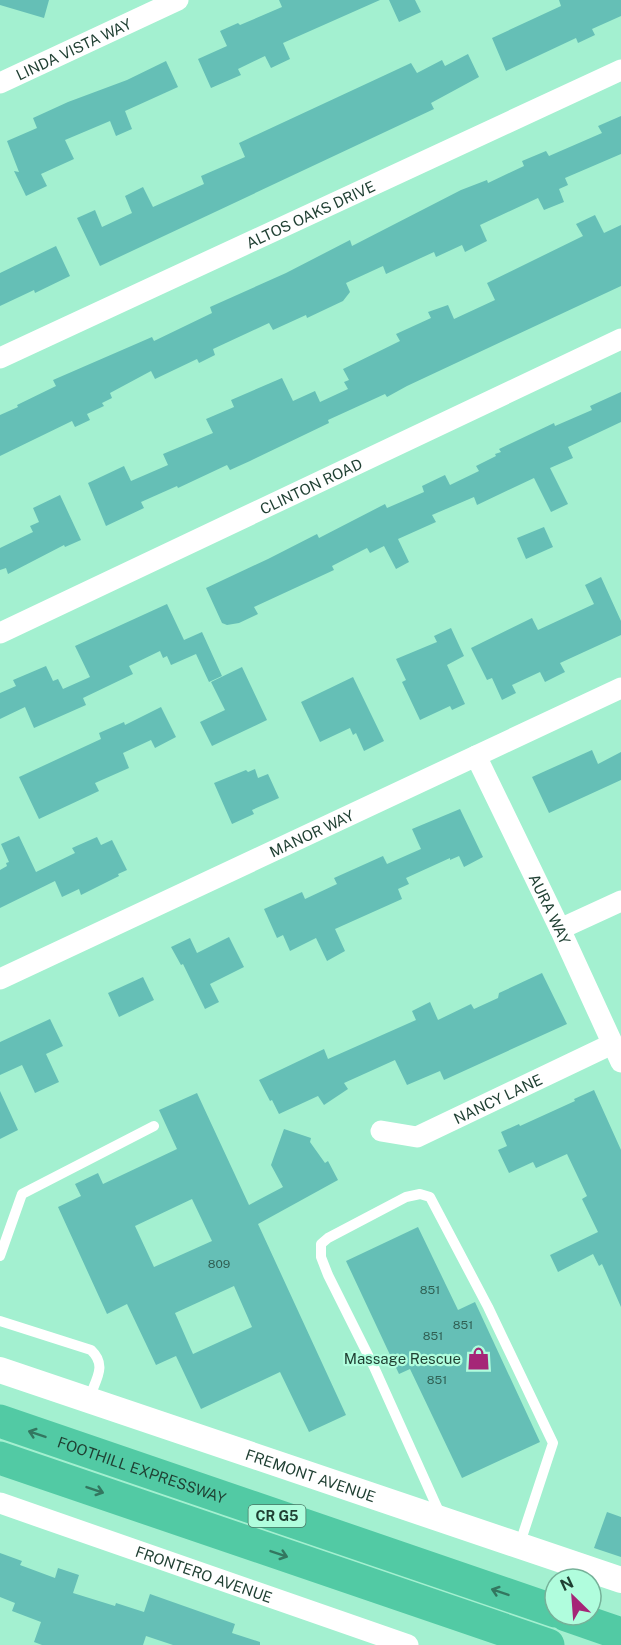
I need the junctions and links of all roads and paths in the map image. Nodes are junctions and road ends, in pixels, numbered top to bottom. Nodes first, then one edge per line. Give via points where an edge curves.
1 (178, 0) edge
2 (621, 70) edge
3 (0, 83) edge
4 (621, 339) edge
5 (0, 358) edge
6 (0, 633) edge
7 (621, 688) edge
8 (476, 756) junction
9 (621, 901) edge
10 (560, 929) junction
11 (0, 979) edge
12 (617, 1053) edge
13 (154, 1126) dead end
14 (381, 1131) dead end
15 (0, 1256) edge
16 (0, 1321) edge
17 (0, 1370) edge
18 (88, 1400) junction
19 (0, 1421) edge
20 (0, 1458) edge
21 (0, 1503) edge
22 (443, 1521) junction
23 (519, 1546) junction
24 (621, 1580) edge
25 (543, 1607) edge
26 (601, 1627) edge
27 (621, 1634) edge
28 (408, 1645) edge
29 (548, 1645) edge

1 - 3 street, LINDA VISTA WAY
2 - 5 street, ALTOS OAKS DRIVE
4 - 6 street, CLINTON ROAD
7 - 8 street, MANOR WAY
8 - 10 street, AURA WAY
8 - 11 street, MANOR WAY
9 - 10 street
10 - 12 street, AURA WAY
12 - 14 street, NANCY LANE via 417,1137
13 - 15 lane via 22,1194
16 - 18 lane via 91,1350 100,1361 100,1368
17 - 18 street, FREMONT AVENUE
18 - 22 street, FREMONT AVENUE
25 -> 19 highway, FOOTHILL EXPRESSWAY / CR G5
20 -> 29 highway, CR G5
21 - 28 street, FRONTERO AVENUE
22 - 23 street, FREMONT AVENUE
22 - 23 lane via 321,1257 321,1244 328,1238 406,1197 420,1194 430,1197 454,1240 553,1443
23 - 24 street, FREMONT AVENUE
26 - 27 highway

